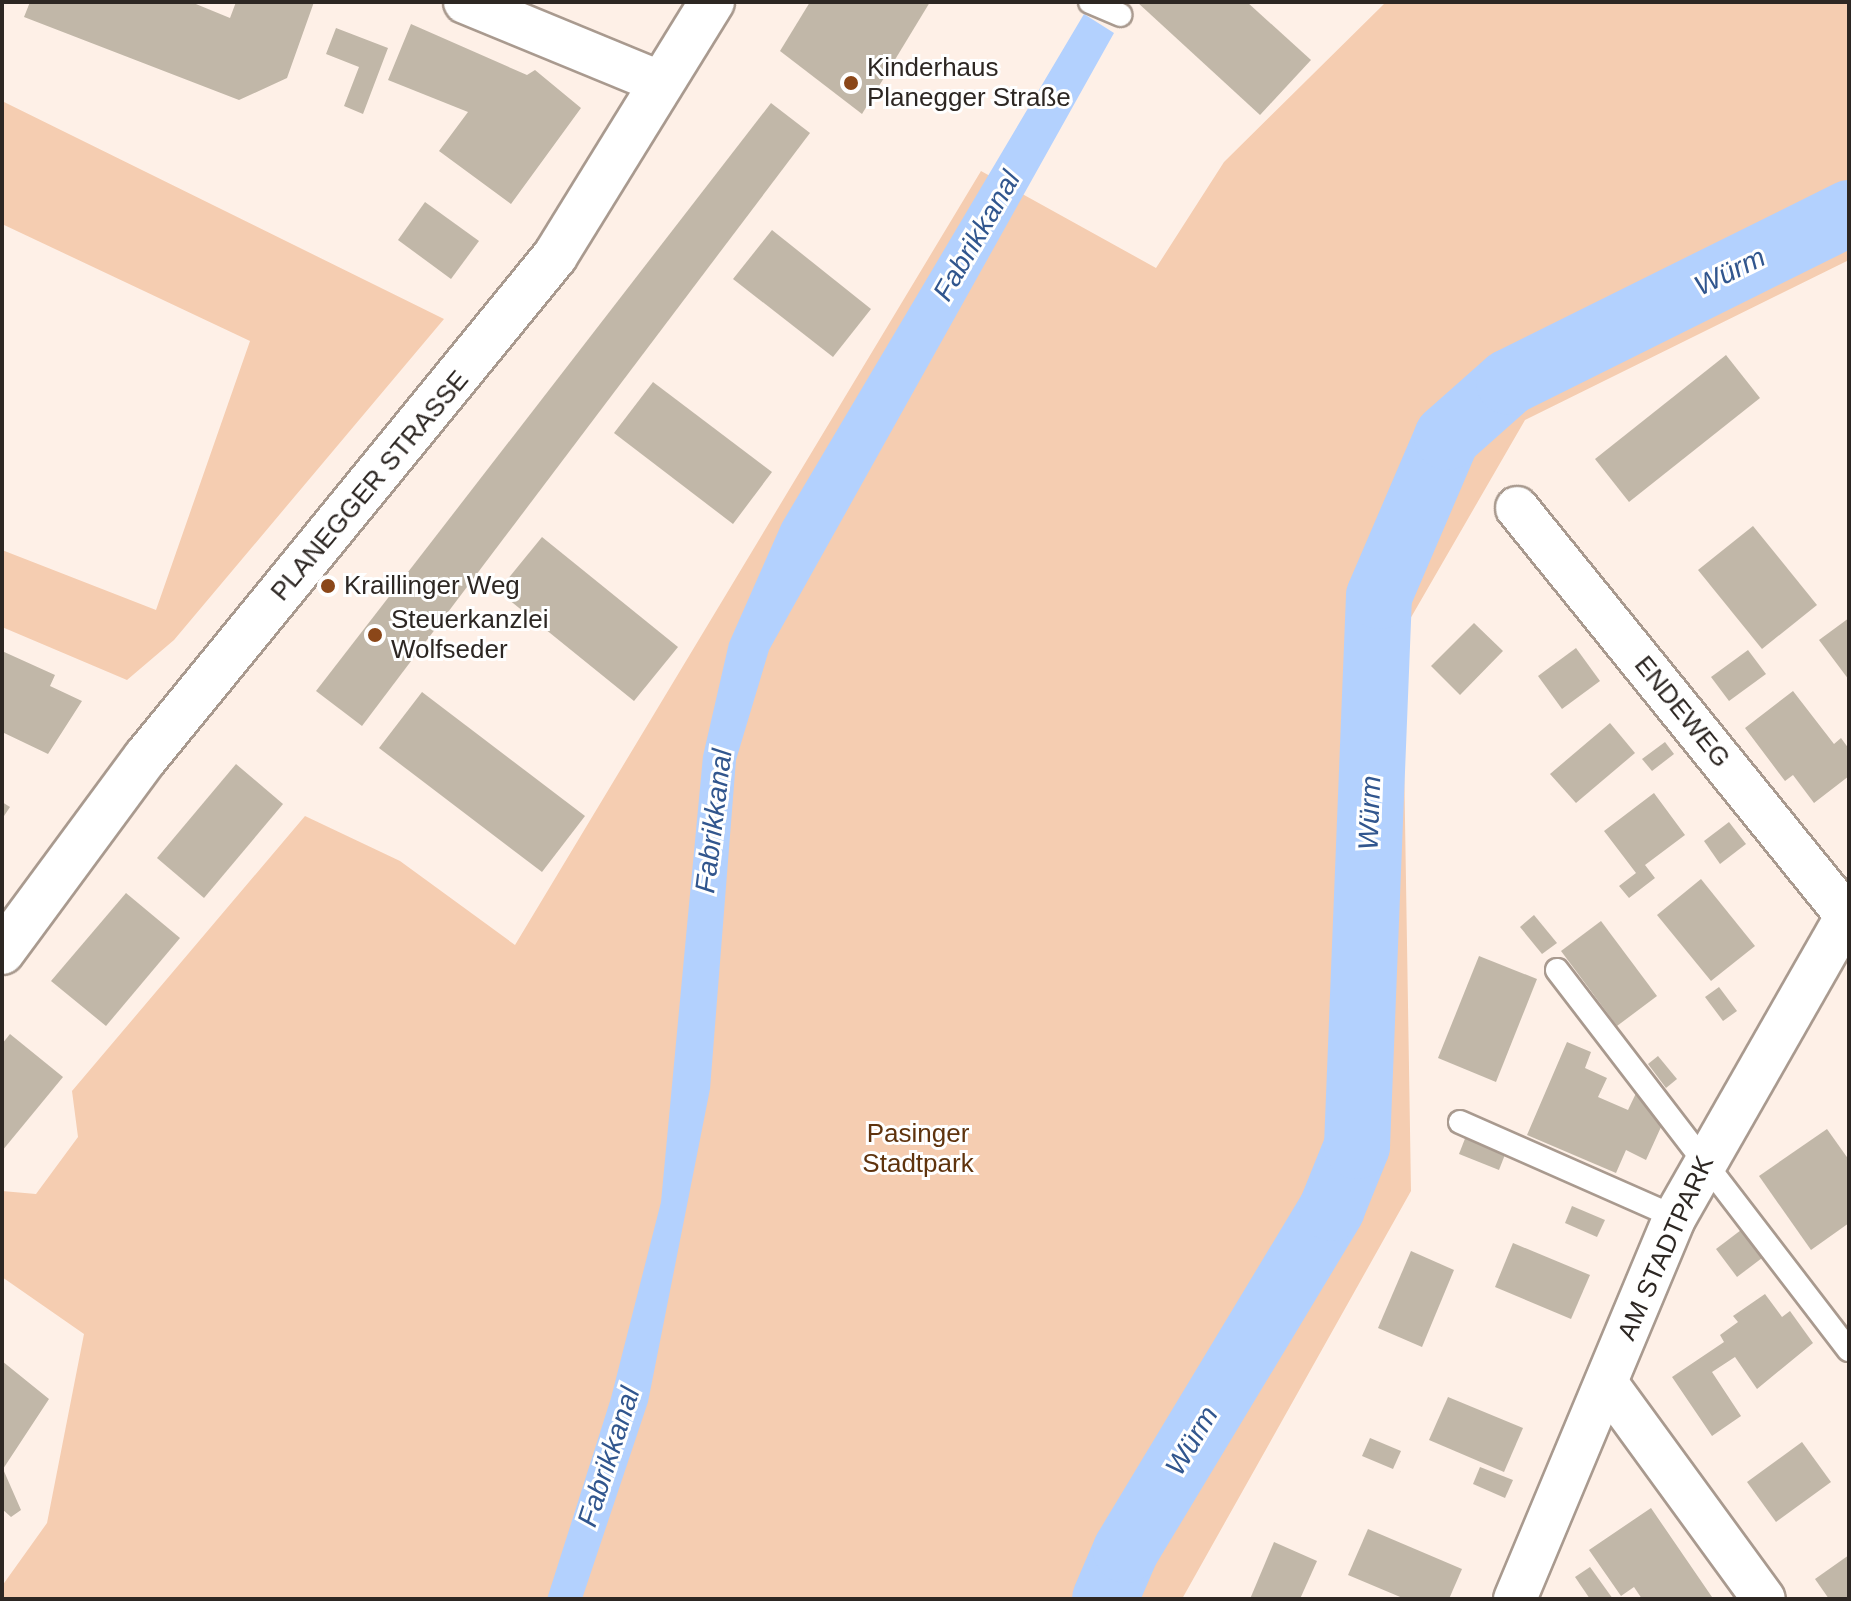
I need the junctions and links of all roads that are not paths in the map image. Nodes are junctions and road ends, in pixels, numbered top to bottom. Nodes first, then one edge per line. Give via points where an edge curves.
1 (465, 2) edge
2 (712, 2) edge
3 (1090, 2) edge
4 (1120, 15) dead end
5 (662, 83) junction
6 (1517, 508) dead end
7 (1848, 914) edge
8 (2, 952) edge
9 (1557, 970) dead end
10 (1460, 1122) dead end
11 (1706, 1156) junction
12 (1675, 1217) junction
13 (1849, 1350) edge
14 (1607, 1384) junction
15 (1515, 1599) edge
16 (1764, 1599) edge

1 - 5 street
2 - 5 main road, PLANEGGER STRASSE
3 - 4 lane
5 - 8 main road, PLANEGGER STRASSE via 555,256 146,757
6 - 7 street, ENDEWEG
7 - 11 street, AM STADTPARK
9 - 11 lane
10 - 12 lane
11 - 12 street, AM STADTPARK
11 - 13 lane
12 - 14 street, AM STADTPARK
14 - 15 street, AM STADTPARK
14 - 16 street

